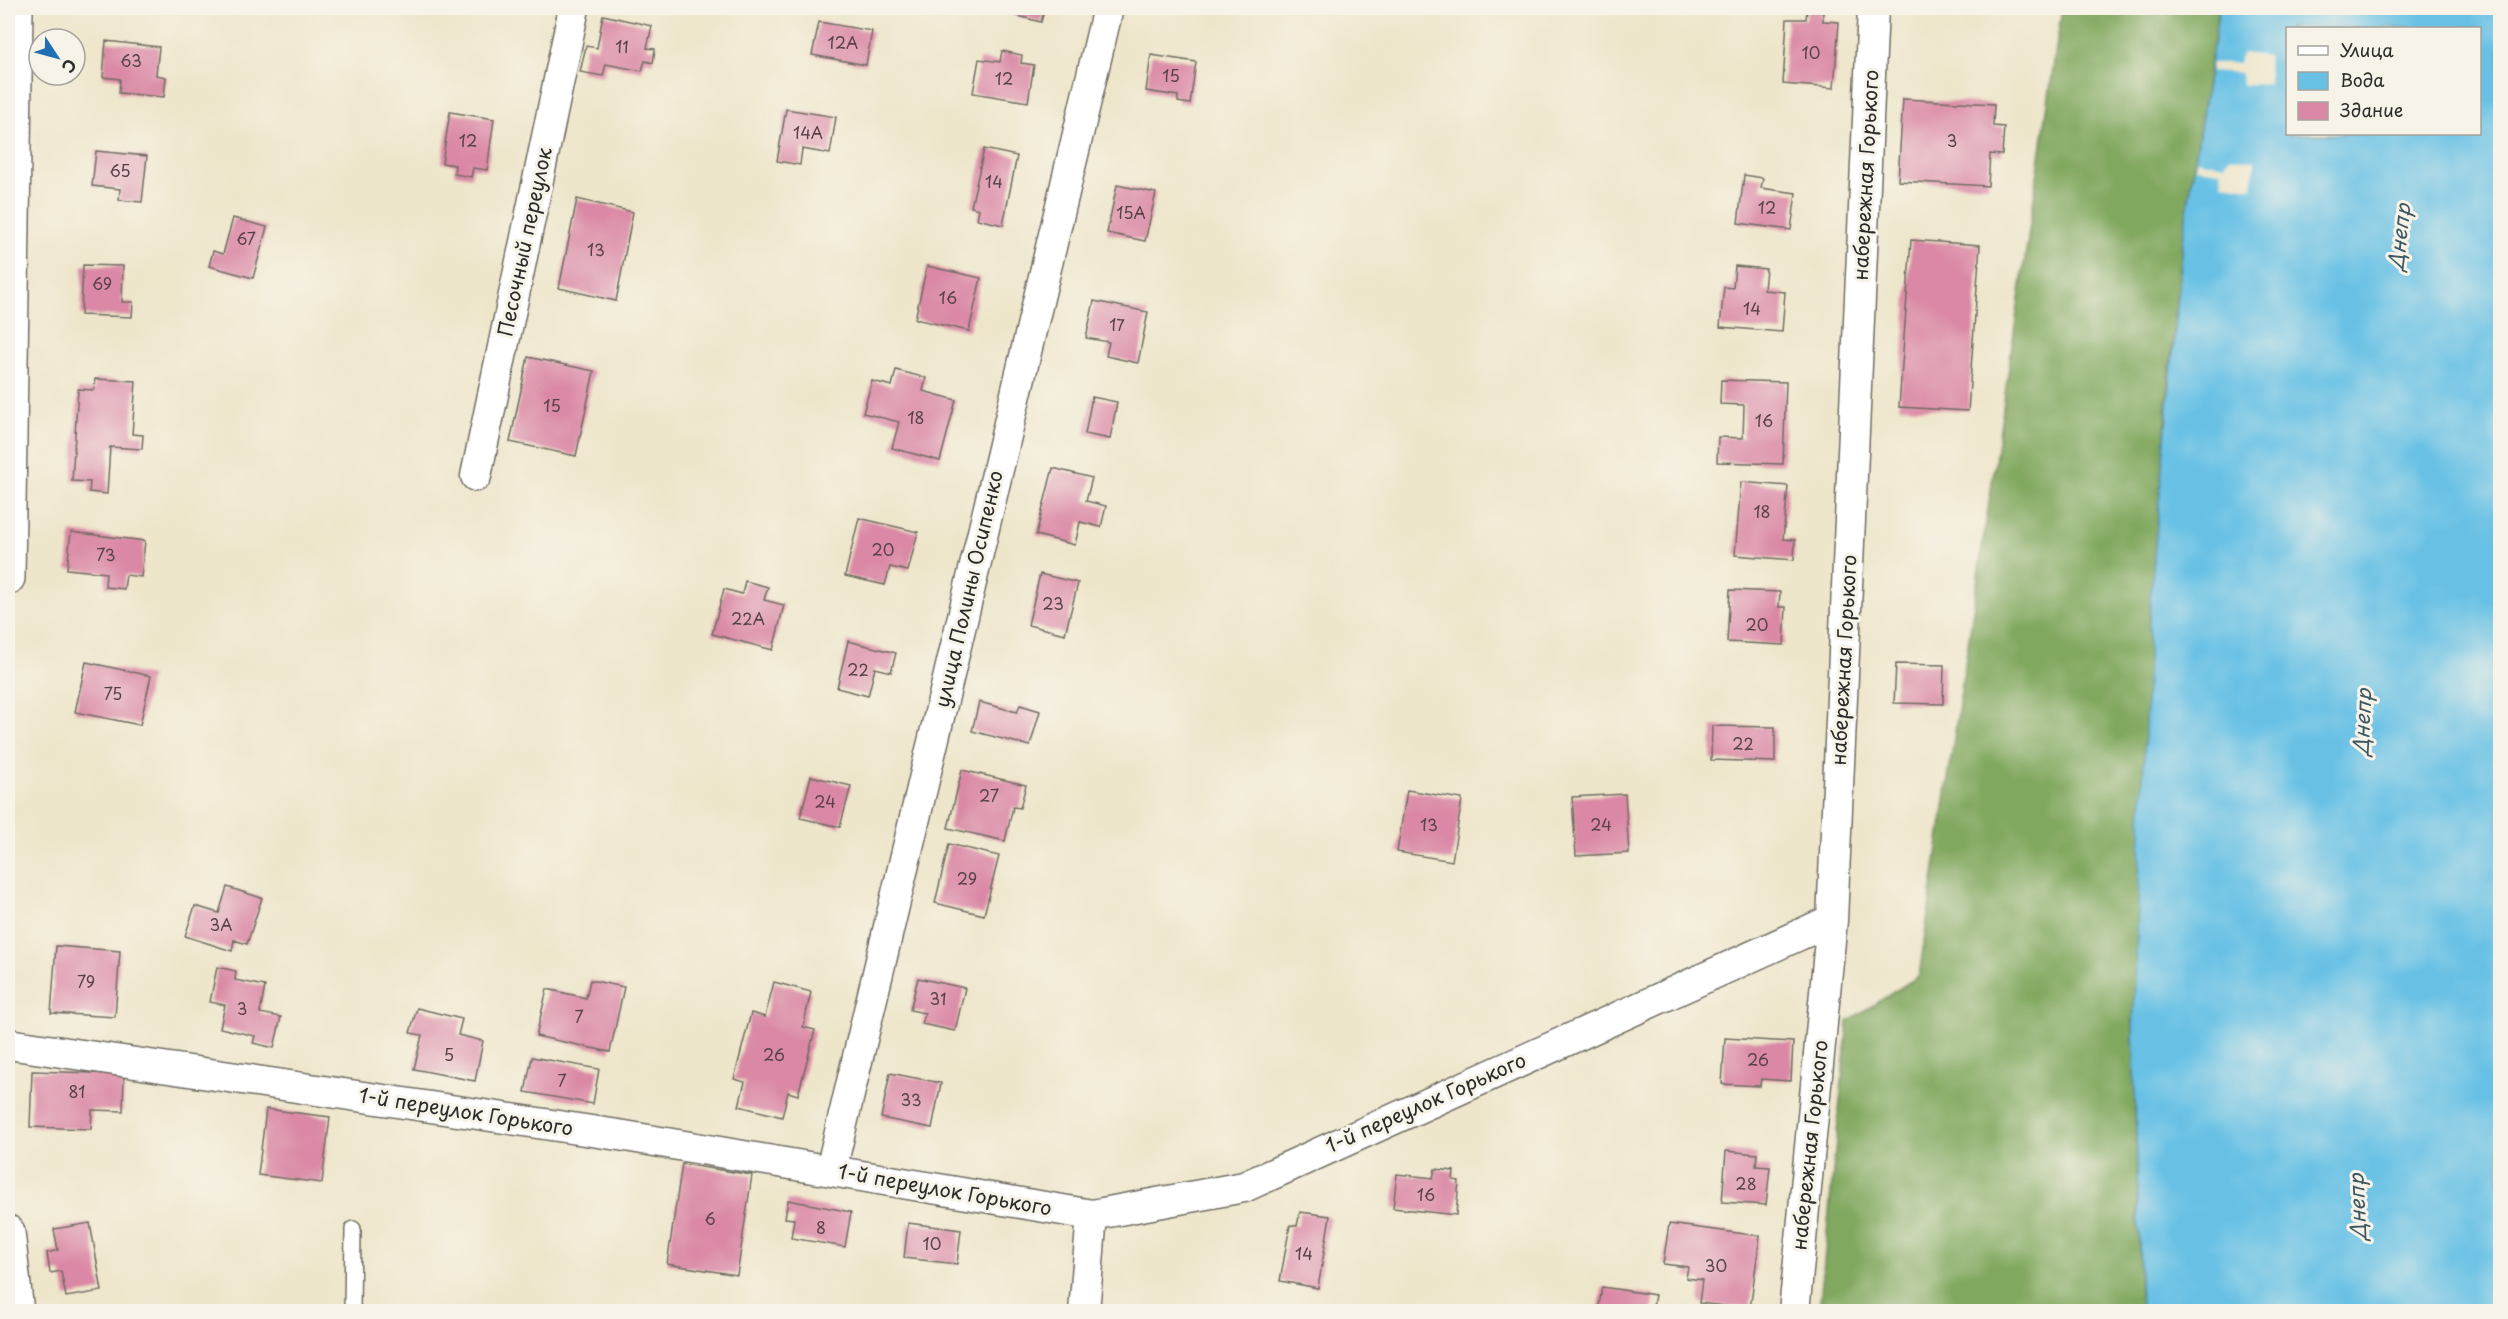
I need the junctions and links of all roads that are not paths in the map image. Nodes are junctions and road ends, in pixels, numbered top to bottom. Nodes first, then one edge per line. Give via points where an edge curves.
1 (16, 8) edge
2 (574, 8) edge
3 (1108, 8) edge
4 (1873, 8) edge
5 (476, 476) dead end
6 (8, 578) edge
7 (1832, 920) junction
8 (8, 1044) edge
9 (831, 1170) junction
10 (1092, 1215) junction
11 (353, 1229) dead end
12 (8, 1232) edge
13 (17, 1311) edge
14 (352, 1311) edge
15 (1084, 1311) edge
16 (1794, 1311) edge

1 - 6 street
2 - 5 street, Песочный переулок
3 - 9 street, улица Полины Осипенко
4 - 7 street, набережная Горького
7 - 10 street, 1-й переулок Горького via 1244,1187
7 - 16 street, набережная Горького
8 - 9 street, 1-й переулок Горького
9 - 10 street, 1-й переулок Горького
10 - 15 street
11 - 14 lane
12 - 13 street

